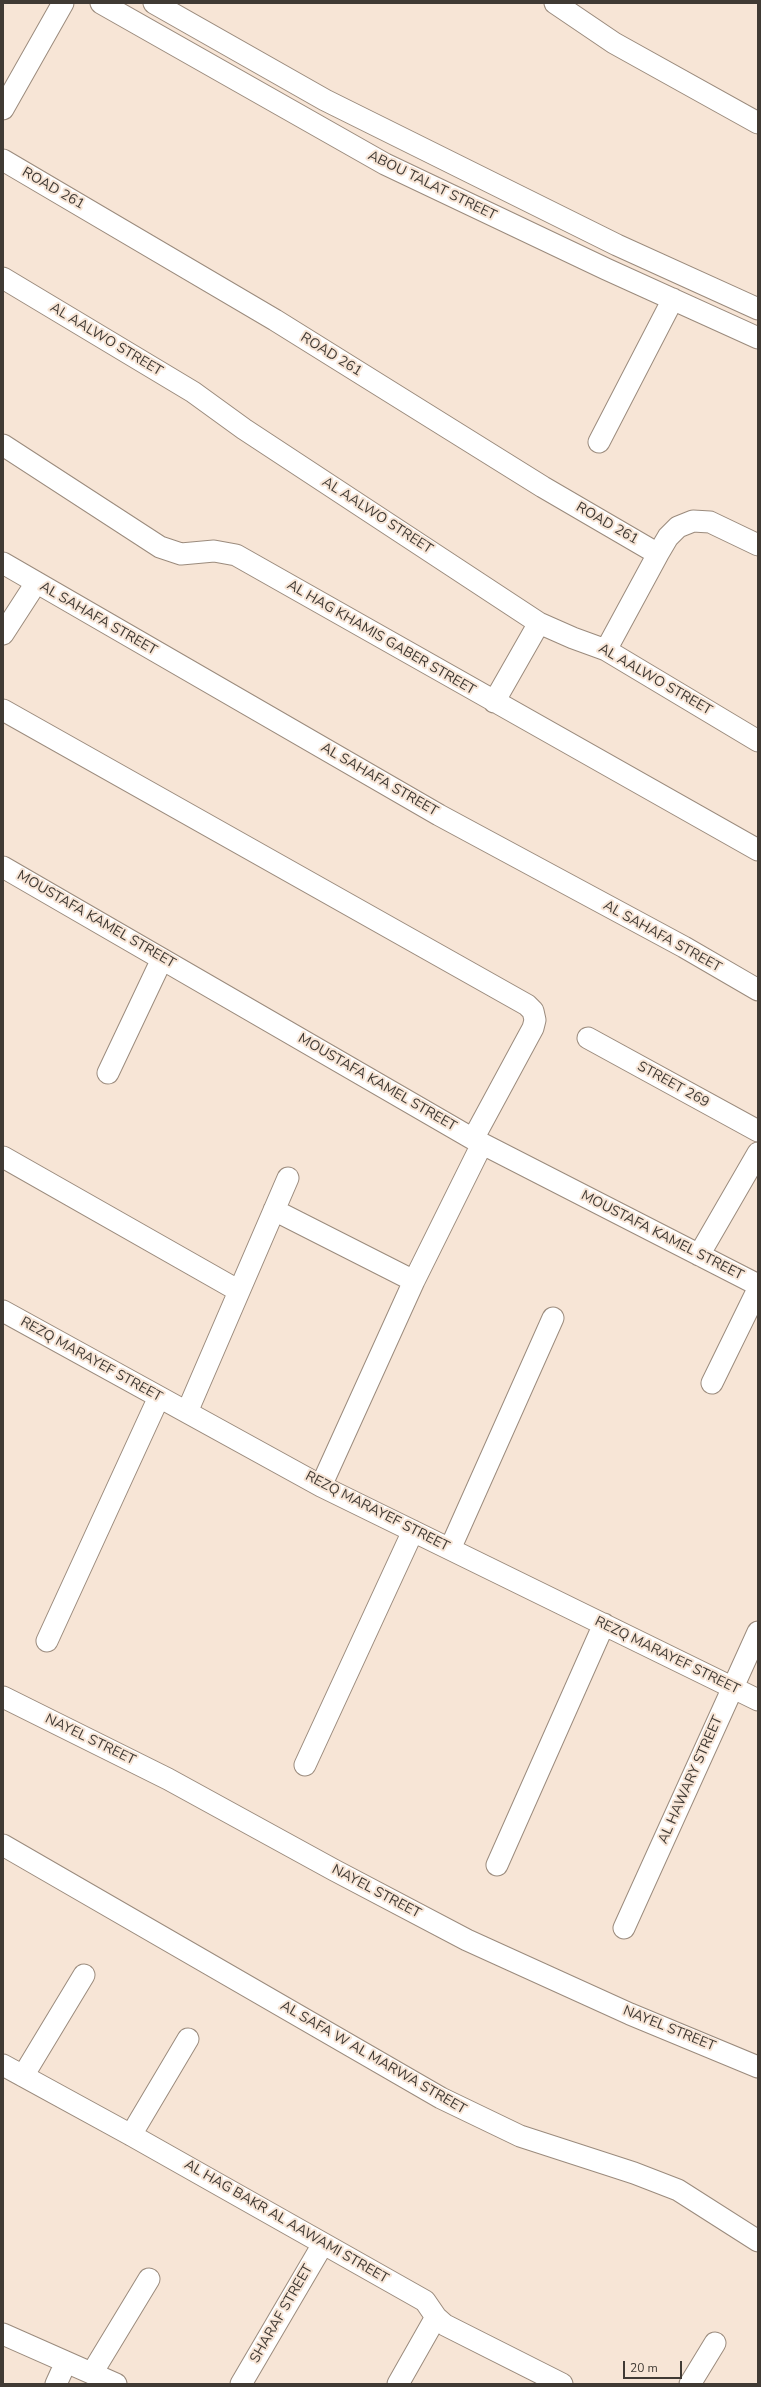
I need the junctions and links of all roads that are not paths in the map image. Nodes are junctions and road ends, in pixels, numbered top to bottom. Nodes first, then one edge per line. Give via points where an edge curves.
1 (63, 3) edge
2 (154, 3) edge
3 (555, 3) edge
4 (114, 6) edge
5 (3, 109) edge
6 (758, 123) edge
7 (3, 160) edge
8 (3, 278) edge
9 (673, 299) junction
10 (758, 309) edge
11 (758, 338) edge
12 (599, 442) dead end
13 (3, 445) edge
14 (758, 545) edge
15 (658, 554) junction
16 (3, 563) edge
17 (36, 583) junction
18 (539, 623) junction
19 (3, 634) edge
20 (606, 650) junction
21 (494, 702) junction
22 (3, 710) edge
23 (758, 741) edge
24 (758, 850) edge
25 (3, 866) edge
26 (162, 959) junction
27 (758, 990) edge
28 (588, 1038) dead end
29 (108, 1072) dead end
30 (758, 1131) edge
31 (477, 1141) junction
32 (758, 1153) edge
33 (3, 1157) edge
34 (288, 1178) dead end
35 (274, 1210) junction
36 (699, 1255) junction
37 (414, 1281) junction
38 (758, 1285) edge
39 (758, 1289) edge
40 (239, 1291) junction
41 (3, 1311) edge
42 (553, 1318) dead end
43 (712, 1383) dead end
44 (159, 1396) junction
45 (187, 1412) junction
46 (321, 1486) junction
47 (413, 1531) junction
48 (450, 1549) junction
49 (604, 1624) junction
50 (758, 1632) edge
51 (47, 1641) dead end
52 (733, 1688) junction
53 (3, 1697) edge
54 (758, 1700) edge
55 (305, 1765) dead end
56 (3, 1845) edge
57 (497, 1865) dead end
58 (624, 1928) dead end
59 (84, 1975) dead end
60 (188, 2040) dead end
61 (3, 2065) edge
62 (758, 2068) edge
63 (23, 2076) junction
64 (131, 2134) junction
65 (758, 2241) edge
66 (323, 2244) junction
67 (149, 2279) dead end
68 (436, 2317) junction
69 (3, 2334) edge
70 (715, 2343) dead end
71 (66, 2362) junction
72 (92, 2373) junction
73 (56, 2384) edge
74 (116, 2384) edge
75 (241, 2384) edge
76 (398, 2384) edge
77 (562, 2384) edge
78 (690, 2384) edge

1 - 5 street
2 - 10 street, ABOU TALAT STREET via 332,104 610,242
3 - 6 street via 614,43
4 - 9 street, ABOU TALAT STREET via 385,164
7 - 15 street, ROAD 261 via 275,320 543,487
8 - 18 street, AL AALWO STREET via 193,392 244,429
9 - 11 street, ABOU TALAT STREET
9 - 12 street
13 - 21 street, AL HAG KHAMIS GABER STREET via 160,546 181,554 214,551 236,555
14 - 15 street via 710,522 694,521 678,527 668,537
15 - 20 street
16 - 17 street, AL SAHAFA STREET
17 - 19 street
17 - 27 street, AL SAHAFA STREET via 446,819
18 - 20 street, AL AALWO STREET
18 - 21 street
20 - 23 street, AL AALWO STREET
21 - 24 street, AL HAG KHAMIS GABER STREET
22 - 31 street via 527,1005 533,1011 533,1028
25 - 26 street, MOUSTAFA KAMEL STREET
26 - 29 street
26 - 31 street, MOUSTAFA KAMEL STREET
28 - 30 street, STREET 269
31 - 36 street, MOUSTAFA KAMEL STREET
31 - 37 street
32 - 36 street
33 - 40 street
34 - 35 street
35 - 37 street
35 - 40 street
36 - 38 street, MOUSTAFA KAMEL STREET
37 - 46 street
39 - 43 street
40 - 45 street
41 - 44 street, REZQ MARAYEF STREET
42 - 48 street
44 - 45 street, REZQ MARAYEF STREET
44 - 51 street
45 - 46 street, REZQ MARAYEF STREET
46 - 47 street, REZQ MARAYEF STREET
47 - 48 street, REZQ MARAYEF STREET
47 - 55 street
48 - 49 street, REZQ MARAYEF STREET
49 - 52 street, REZQ MARAYEF STREET
49 - 57 street
50 - 52 street, AL HAWARY STREET
52 - 54 street, REZQ MARAYEF STREET
52 - 58 street, AL HAWARY STREET
53 - 62 street, NAYEL STREET via 168,1779 474,1943 609,2005
56 - 65 street, AL SAFA W AL MARWA STREET via 447,2102 520,2136 678,2190
59 - 63 street
60 - 64 street
61 - 63 street, AL HAG BAKR AL AAWAMI STREET
63 - 64 street, AL HAG BAKR AL AAWAMI STREET
64 - 66 street, AL HAG BAKR AL AAWAMI STREET
66 - 68 street, AL HAG BAKR AL AAWAMI STREET via 425,2301
66 - 75 street, SHARAF STREET
67 - 72 street
68 - 76 street
68 - 77 street, AL HAG BAKR AL AAWAMI STREET via 446,2325
69 - 71 street
70 - 78 street
71 - 72 street
71 - 73 street
72 - 74 street

